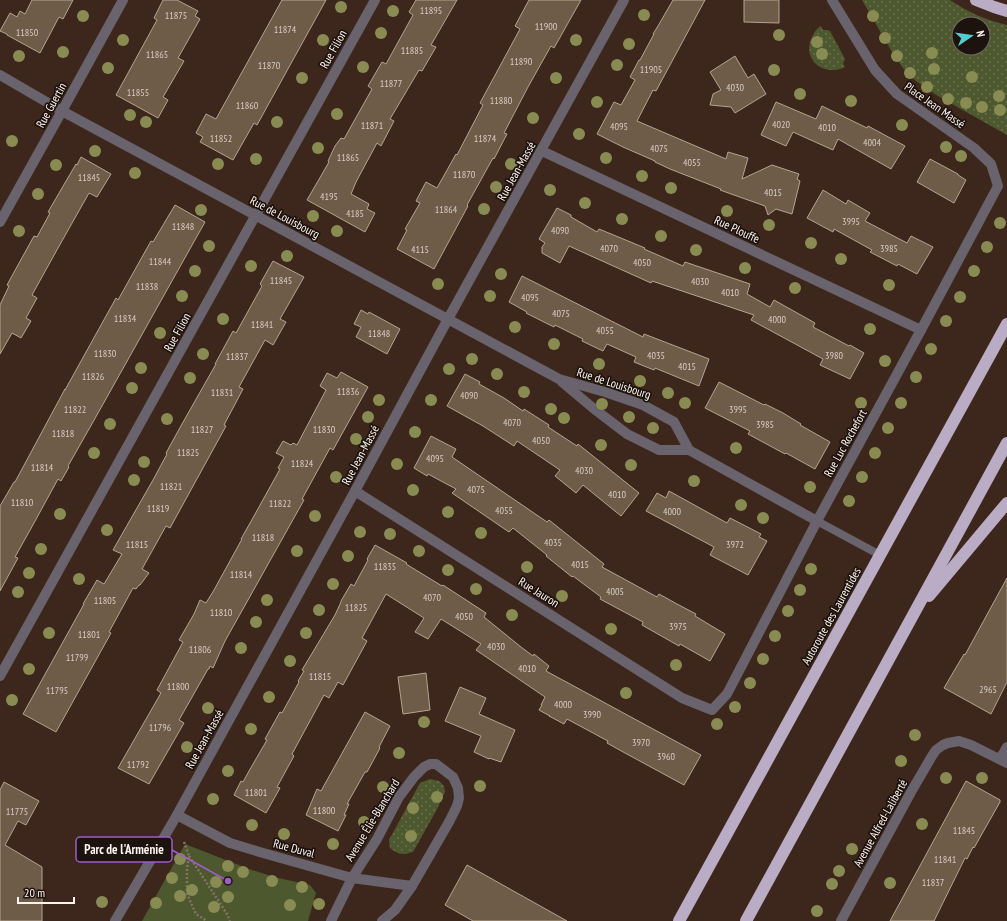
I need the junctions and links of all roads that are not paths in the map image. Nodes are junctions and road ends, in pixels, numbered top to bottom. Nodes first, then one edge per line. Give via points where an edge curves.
1 (123, 0) edge
2 (375, 0) edge
3 (624, 0) edge
4 (832, 0) edge
5 (976, 0) edge
6 (1007, 11) edge
7 (0, 76) edge
8 (62, 111) junction
9 (542, 151) junction
10 (998, 186) joint
11 (256, 216) junction
12 (0, 222) edge
13 (448, 319) junction
14 (1007, 324) edge
15 (921, 330) junction
16 (560, 379) junction
17 (1007, 443) edge
18 (688, 450) junction
19 (355, 491) junction
20 (1007, 503) edge
21 (817, 521) junction
22 (880, 556) junction
23 (911, 617) junction
24 (0, 676) edge
25 (712, 710) joint
26 (1007, 747) edge
27 (1004, 761) edge
28 (177, 815) junction
29 (352, 878) junction
30 (412, 886) junction
31 (115, 921) edge
32 (331, 921) edge
33 (382, 921) edge
34 (679, 921) edge
35 (746, 921) edge
36 (841, 921) edge

1 - 8 street, Rue Guertin
2 - 11 street, Rue Filion
3 - 9 street, Rue Jean-Massé
4 - 10 street, Place Jean Massé via 875,70 896,94 974,148 991,164
5 - 6 highway
7 - 8 street, Rue de Louisbourg
8 - 11 street, Rue de Louisbourg
8 - 12 street, Rue Guertin
9 - 13 street, Rue Jean-Massé
9 - 15 street, Rue Plouffe
10 - 15 street, Rue Luc Rochefort
11 - 13 street, Rue de Louisbourg
11 - 24 street, Rue Filion
13 - 16 street, Rue de Louisbourg
13 - 19 street, Rue Jean-Massé
14 - 22 highway, Autoroute des Laurentides
15 - 21 street, Rue Luc Rochefort
16 - 18 street, Rue de Louisbourg via 592,408 627,434 659,450
16 - 18 street, Rue de Louisbourg via 643,405 674,422
17 - 23 highway
18 - 21 street, Rue de Louisbourg
19 - 25 street, Rue Jauron via 682,698
19 - 28 street, Rue Jean-Massé
20 - 23 highway
21 - 22 lane
21 - 25 street, Rue Luc Rochefort via 727,694
22 - 34 highway, Autoroute des Laurentides
23 - 35 highway
26 - 27 street
27 - 36 street, Avenue Alfred-Laliberté via 959,741 948,743 936,750
28 - 29 street, Rue Duval via 230,842
28 - 31 street, Rue Jean-Massé
29 - 30 street, Rue Duval
29 - 30 street, Avenue Élie-Blanchard via 414,777 424,767 436,764 453,777 459,798 449,822
29 - 32 street, Avenue Élie-Blanchard
30 - 33 street, Avenue Élie-Blanchard via 395,910

